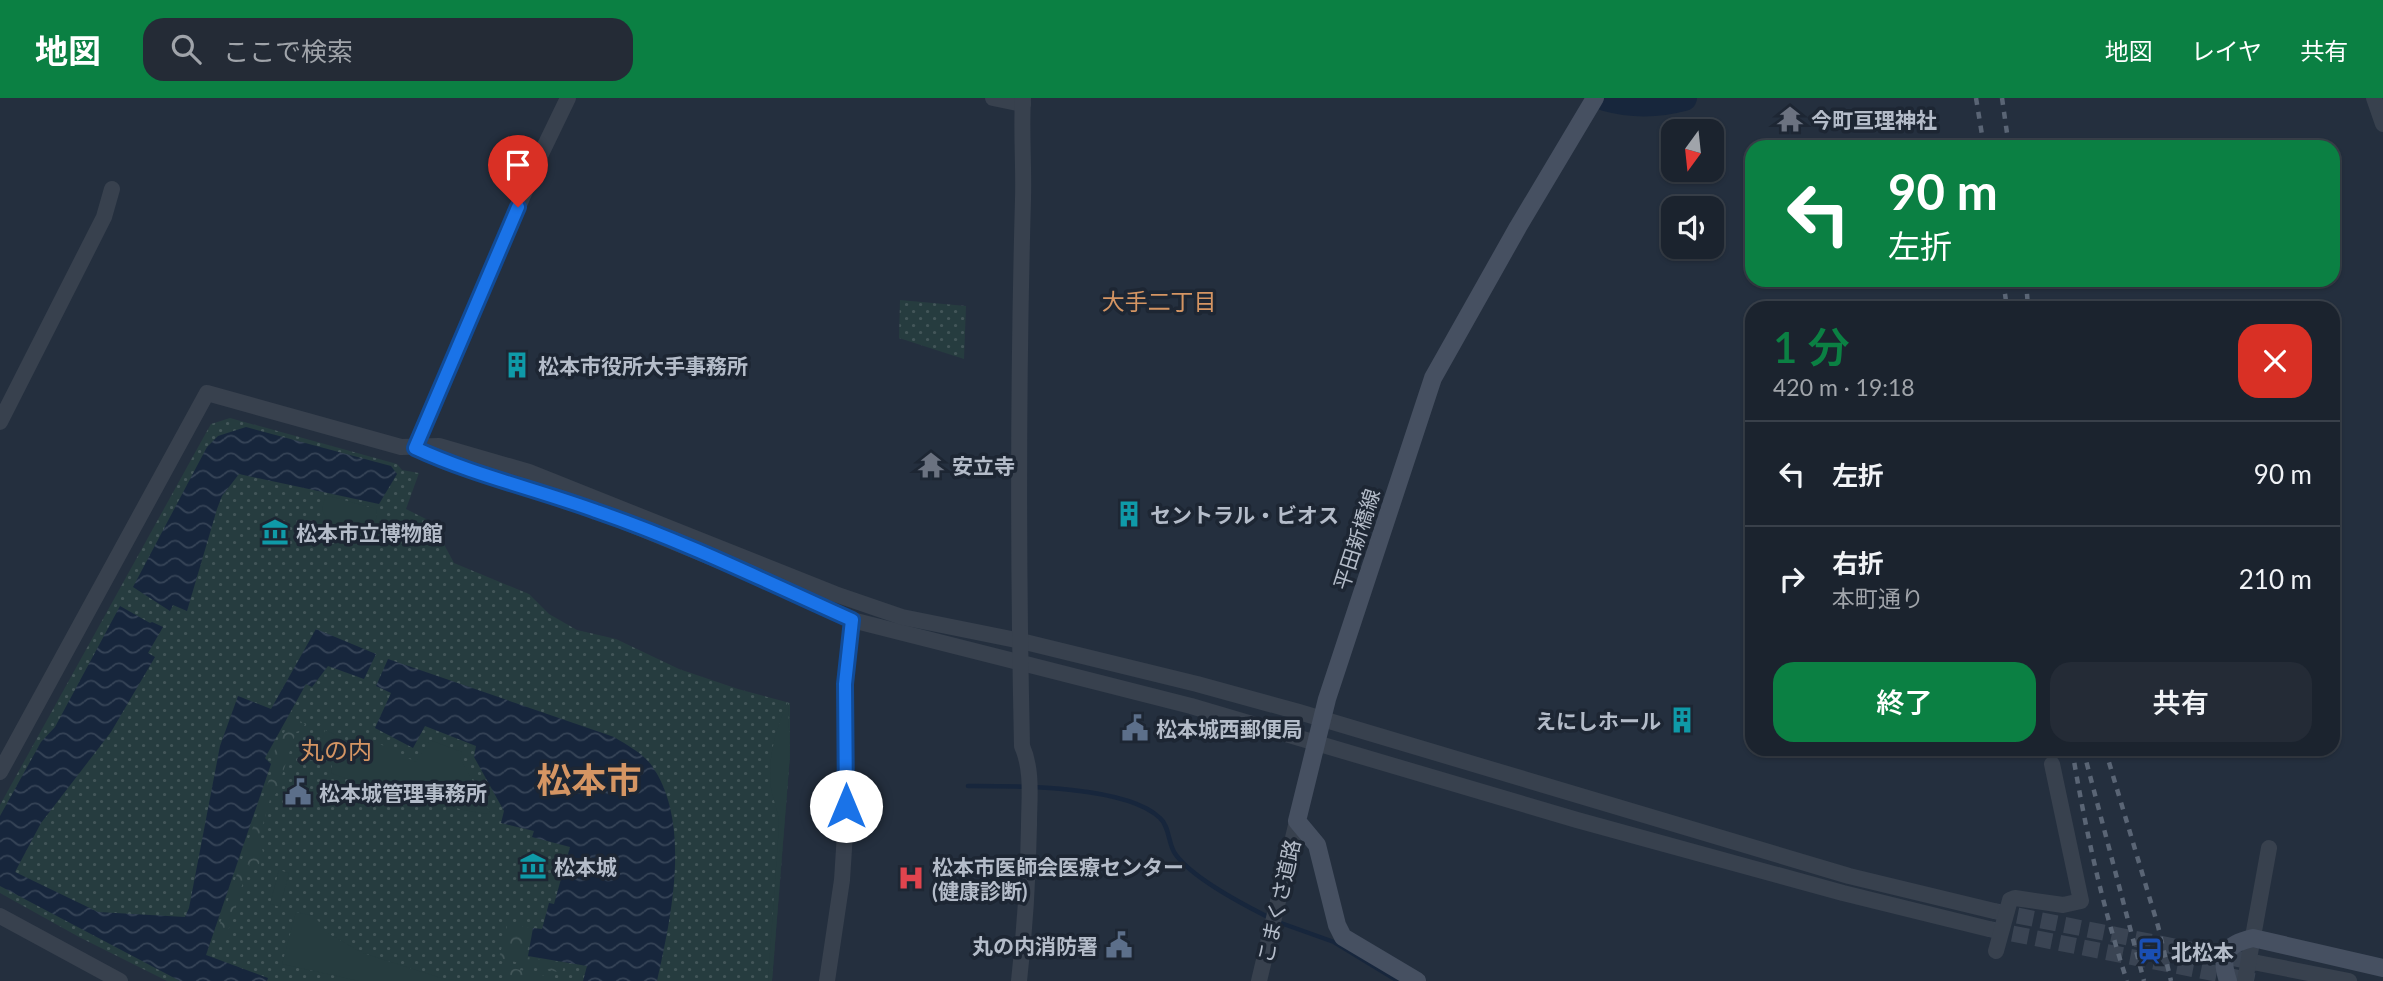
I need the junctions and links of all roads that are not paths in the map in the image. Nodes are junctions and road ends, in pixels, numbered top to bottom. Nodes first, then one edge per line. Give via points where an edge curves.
1 (569, 98) edge
2 (993, 98) edge
3 (1595, 98) edge
4 (2374, 98) edge
5 (1023, 101) edge
6 (2383, 124) edge
7 (112, 189) dead end
8 (0, 422) edge
9 (415, 448) junction
10 (852, 620) junction
11 (1021, 641) junction
12 (1021, 663) junction
13 (1322, 719) junction
14 (1316, 741) junction
15 (2052, 764) dead end
16 (0, 772) edge
17 (1297, 821) junction
18 (2269, 848) dead end
19 (1994, 911) tunnel mouth
20 (0, 916) edge
21 (1989, 929) tunnel mouth
22 (2253, 939) junction
23 (1996, 951) dead end
24 (2258, 963) tunnel mouth
25 (2383, 968) edge
26 (120, 981) edge
27 (827, 981) edge
28 (1019, 981) edge
29 (1259, 981) edge
30 (1417, 981) edge
31 (2228, 981) edge
32 (2245, 981) edge
33 (2348, 981) edge

1 - 9 street
2 - 5 street
3 - 13 main road, 平田新橋線 via 1433,378
4 - 6 street
5 - 11 street
7 - 8 street via 104,217
9 - 10 street via 622,520
9 - 11 street via 439,446 529,472 902,617
9 - 16 street via 206,393
10 - 12 street
10 - 27 street via 845,684 842,880
11 - 12 street
11 - 13 street
12 - 14 street
12 - 28 street via 1022,746 1029,786 1027,907
13 - 14 main road, 平田新橋線
13 - 19 street via 1836,872
14 - 17 main road, 平田新橋線
14 - 21 street via 1577,820
15 - 23 street via 2081,901 2063,905 2010,900
17 - 29 street, こまくさ道路
17 - 30 main road via 1317,845 1343,937
18 - 22 street
20 - 26 street
22 - 25 main road
22 - 31 main road via 2238,941 2227,950 2222,965
22 - 32 street
24 - 33 street

